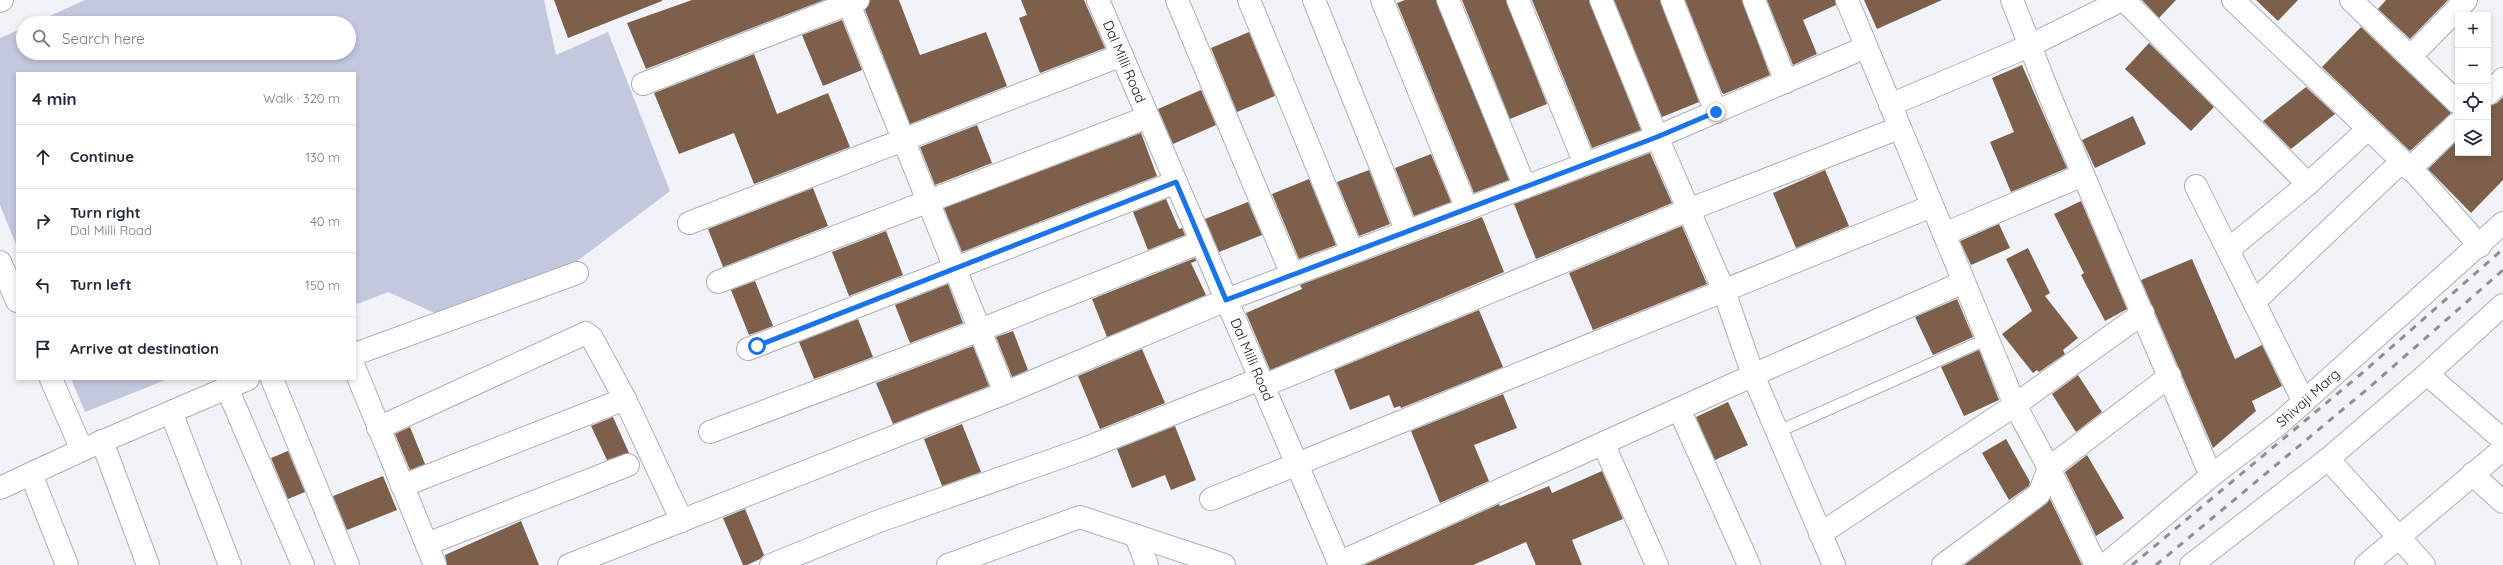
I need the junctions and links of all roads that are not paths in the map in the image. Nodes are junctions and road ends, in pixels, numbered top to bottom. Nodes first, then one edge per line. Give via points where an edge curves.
1 (1098, 0) edge
2 (1177, 0) edge
3 (1250, 0) edge
4 (1314, 0) edge
5 (1382, 0) edge
6 (1448, 0) edge
7 (1518, 0) edge
8 (1601, 0) edge
9 (1672, 0) edge
10 (1754, 0) edge
11 (1847, 0) edge
12 (2012, 0) edge
13 (2123, 0) edge
14 (2233, 0) edge
15 (2351, 0) edge
16 (2466, 0) edge
17 (853, 2) edge
18 (2029, 46) junction
19 (1866, 47) junction
20 (1122, 55) junction
21 (2410, 57) junction
22 (2503, 79) edge
23 (1786, 82) junction
24 (643, 84) dead end
25 (2491, 91) edge
26 (2455, 100) edge
27 (1890, 105) junction
28 (1716, 112) junction
29 (1148, 117) junction
30 (2455, 125) edge
31 (1899, 128) junction
32 (2368, 129) junction
33 (1657, 137) junction
34 (903, 140) junction
35 (1586, 164) junction
36 (2406, 165) junction
37 (2083, 174) junction
38 (1176, 182) junction
39 (2308, 184) junction
40 (2196, 186) dead end
41 (1525, 187) junction
42 (927, 202) junction
43 (1932, 206) junction
44 (1467, 209) junction
45 (1688, 210) junction
46 (689, 223) dead end
47 (2503, 223) edge
48 (1407, 232) junction
49 (1944, 234) junction
50 (1201, 242) junction
51 (2480, 246) junction
52 (2228, 250) junction
53 (1352, 252) junction
54 (0, 262) edge
55 (954, 268) junction
56 (577, 273) dead end
57 (1292, 275) junction
58 (718, 282) dead end
59 (1964, 282) junction
60 (1724, 291) junction
61 (16, 299) edge
62 (1226, 300) junction
63 (2254, 302) junction
64 (2503, 305) edge
65 (2143, 314) junction
66 (980, 330) junction
67 (1987, 339) junction
68 (748, 348) dead end
69 (356, 354) edge
70 (356, 372) edge
71 (2428, 374) junction
72 (2170, 376) junction
73 (1749, 377) junction
74 (51, 380) edge
75 (246, 380) edge
76 (272, 380) edge
77 (1262, 383) junction
78 (228, 388) junction
79 (1005, 393) junction
80 (625, 399) junction
81 (2304, 402) junction
82 (2015, 405) junction
83 (1679, 409) junction
84 (171, 412) junction
85 (378, 428) junction
86 (710, 432) dead end
87 (1777, 432) junction
88 (2503, 440) edge
89 (102, 441) junction
90 (1604, 443) junction
91 (2503, 449) edge
92 (82, 450) junction
93 (2328, 459) junction
94 (628, 465) dead end
95 (1297, 465) junction
96 (2050, 468) junction
97 (31, 474) junction
98 (2472, 474) junction
99 (2212, 476) junction
100 (402, 486) junction
101 (0, 487) edge
102 (1211, 499) dead end
103 (2503, 502) edge
104 (682, 521) junction
105 (1820, 534) junction
106 (1136, 536) junction
107 (2398, 536) junction
108 (427, 544) junction
109 (1341, 562) edge
110 (956, 564) edge
111 (1221, 564) edge
112 (67, 565) edge
113 (148, 565) edge
114 (230, 565) edge
115 (303, 565) edge
116 (348, 565) edge
117 (435, 565) edge
118 (569, 565) edge
119 (771, 565) edge
120 (1148, 565) edge
121 (1657, 565) edge
122 (1749, 565) edge
123 (1834, 565) edge
124 (1943, 565) edge
125 (2096, 565) edge
126 (2105, 565) edge
127 (2192, 565) edge
128 (2366, 565) edge
129 (2424, 565) edge

1 - 20 street, Dal Milli Road
2 - 57 street
3 - 53 street
4 - 48 street
5 - 44 street
6 - 41 street
7 - 35 street
8 - 33 street
9 - 28 street
10 - 23 street
11 - 19 street
12 - 18 street
13 - 18 street
13 - 39 street
14 - 32 street
15 - 21 street
16 - 21 street
17 - 24 street
17 - 34 street
18 - 27 street
18 - 37 street
19 - 23 street
19 - 27 street
20 - 29 street, Dal Milli Road
20 - 34 street
21 - 26 street
22 - 25 street
23 - 28 street
27 - 31 street
28 - 33 street
29 - 38 street, Dal Milli Road
29 - 42 street
30 - 36 street
31 - 43 street
31 - 45 street
32 - 36 street
32 - 39 street
33 - 35 street
33 - 45 street
34 - 42 street
34 - 46 street
35 - 41 street
36 - 51 street
36 - 63 street
37 - 49 street
37 - 65 street
38 - 50 street, Dal Milli Road
38 - 55 street
39 - 52 street
40 - 52 street
41 - 44 street
42 - 55 street
42 - 58 street
43 - 49 street
43 - 60 street
44 - 48 street
45 - 60 street
45 - 77 street
47 - 51 street, Shivaji Marg
48 - 53 street
49 - 59 street
50 - 62 street, Dal Milli Road
50 - 66 street
51 - 81 street, Shivaji Marg
52 - 63 street
53 - 57 street
54 - 61 street
55 - 66 street
55 - 68 street
56 - 69 street
57 - 62 street
59 - 67 street
59 - 73 street
60 - 73 street
60 - 95 street
62 - 77 street, Dal Milli Road
62 - 79 street
63 - 81 street
64 - 71 street
65 - 72 street
65 - 82 street
66 - 79 street
66 - 86 street
67 - 82 street
67 - 87 lane
70 - 85 street
71 - 88 street
71 - 93 street
72 - 96 street
72 - 99 street
73 - 83 street
73 - 87 street
74 - 92 street
75 - 78 street
76 - 116 street
77 - 95 street, Dal Milli Road
77 - 119 street via 879,521
78 - 84 street
78 - 115 street
79 - 104 street
80 - 85 street via 592,338 586,333
80 - 100 street
80 - 104 street
81 - 99 street, Shivaji Marg
82 - 96 street
82 - 105 street
83 - 90 street
83 - 122 street
84 - 89 street
84 - 114 street
85 - 100 street
87 - 105 street
89 - 92 street
89 - 113 street
90 - 109 street
90 - 121 street
91 - 98 street
92 - 97 street
93 - 107 street
93 - 127 street
94 - 108 street
95 - 102 street
95 - 109 street, Dal Milli Road
96 - 124 street via 2039,494
96 - 125 street
97 - 101 street
97 - 112 street
98 - 103 street
98 - 107 street
99 - 126 street, Shivaji Marg
100 - 108 street
104 - 118 street
105 - 123 street
106 - 110 street via 1080,517
106 - 111 street
106 - 120 street
107 - 128 street
107 - 129 street
108 - 117 street

